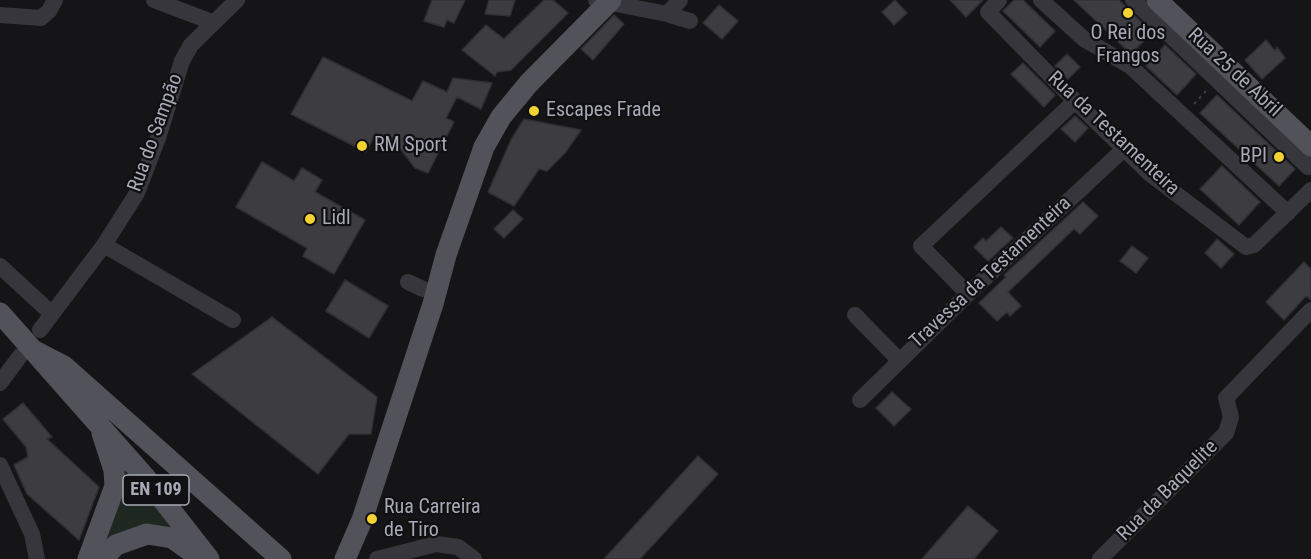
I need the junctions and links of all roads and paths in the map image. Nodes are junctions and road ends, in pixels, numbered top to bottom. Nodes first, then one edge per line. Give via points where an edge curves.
1 (55, 0) edge
2 (154, 0) edge
3 (237, 0) edge
4 (680, 0) edge
5 (999, 0) edge
6 (1133, 0) edge
7 (1157, 0) edge
8 (605, 1) edge
9 (1047, 2) edge
10 (667, 14) junction
11 (0, 15) edge
12 (690, 21) dead end
13 (212, 22) junction
14 (1075, 101) junction
15 (1311, 146) edge
16 (1124, 149) junction
17 (1311, 164) edge
18 (1311, 190) edge
19 (1288, 213) junction
20 (104, 245) junction
21 (0, 266) edge
22 (968, 294) junction
23 (1311, 309) edge
24 (0, 313) edge
25 (52, 314) junction
26 (855, 315) dead end
27 (232, 320) dead end
28 (40, 330) dead end
29 (26, 353) junction
30 (899, 360) junction
31 (0, 382) edge
32 (860, 400) dead end
33 (99, 424) junction
34 (0, 465) edge
35 (37, 559) edge
36 (88, 559) edge
37 (103, 559) edge
38 (201, 559) edge
39 (209, 559) edge
40 (281, 559) edge
41 (345, 559) edge
42 (377, 559) edge
43 (474, 559) edge
44 (1100, 559) edge

1 - 11 street via 41,18
2 - 13 street
3 - 13 street, Rua do Sampão
4 - 10 street
5 - 14 street, Rua da Testamenteira via 988,12
6 - 17 street via 1308,167
7 - 15 main road, Rua 25 de Abril
8 - 10 street
8 - 41 main road via 528,83 484,147 446,255 421,292 413,362 362,520
9 - 19 street via 1084,39 1142,76
10 - 12 street
13 - 20 street, Rua do Sampão via 182,61 137,193
14 - 16 street, Rua da Testamenteira
14 - 22 street via 921,246
16 - 19 street, Rua da Testamenteira via 1150,174 1246,248
16 - 22 street, Travessa da Testamenteira
18 - 19 street, Rua da Testamenteira
20 - 25 street, Rua do Sampão
20 - 27 street
21 - 25 street
22 - 30 street, Travessa da Testamenteira
23 - 44 street, Rua da Baquelite via 1226,398 1231,417 1226,433
24 - 29 main road, EN 109
25 - 28 street, Rua do Sampão
26 - 30 street
29 - 31 street
29 - 33 main road, EN 109
29 - 40 main road via 64,366
30 - 32 street, Travessa da Testamenteira
33 - 36 main road via 114,470 115,486
33 - 39 main road, EN 109
34 - 35 street via 32,534
37 - 38 main road via 116,545 147,534 172,538
42 - 43 street via 436,544 458,547

